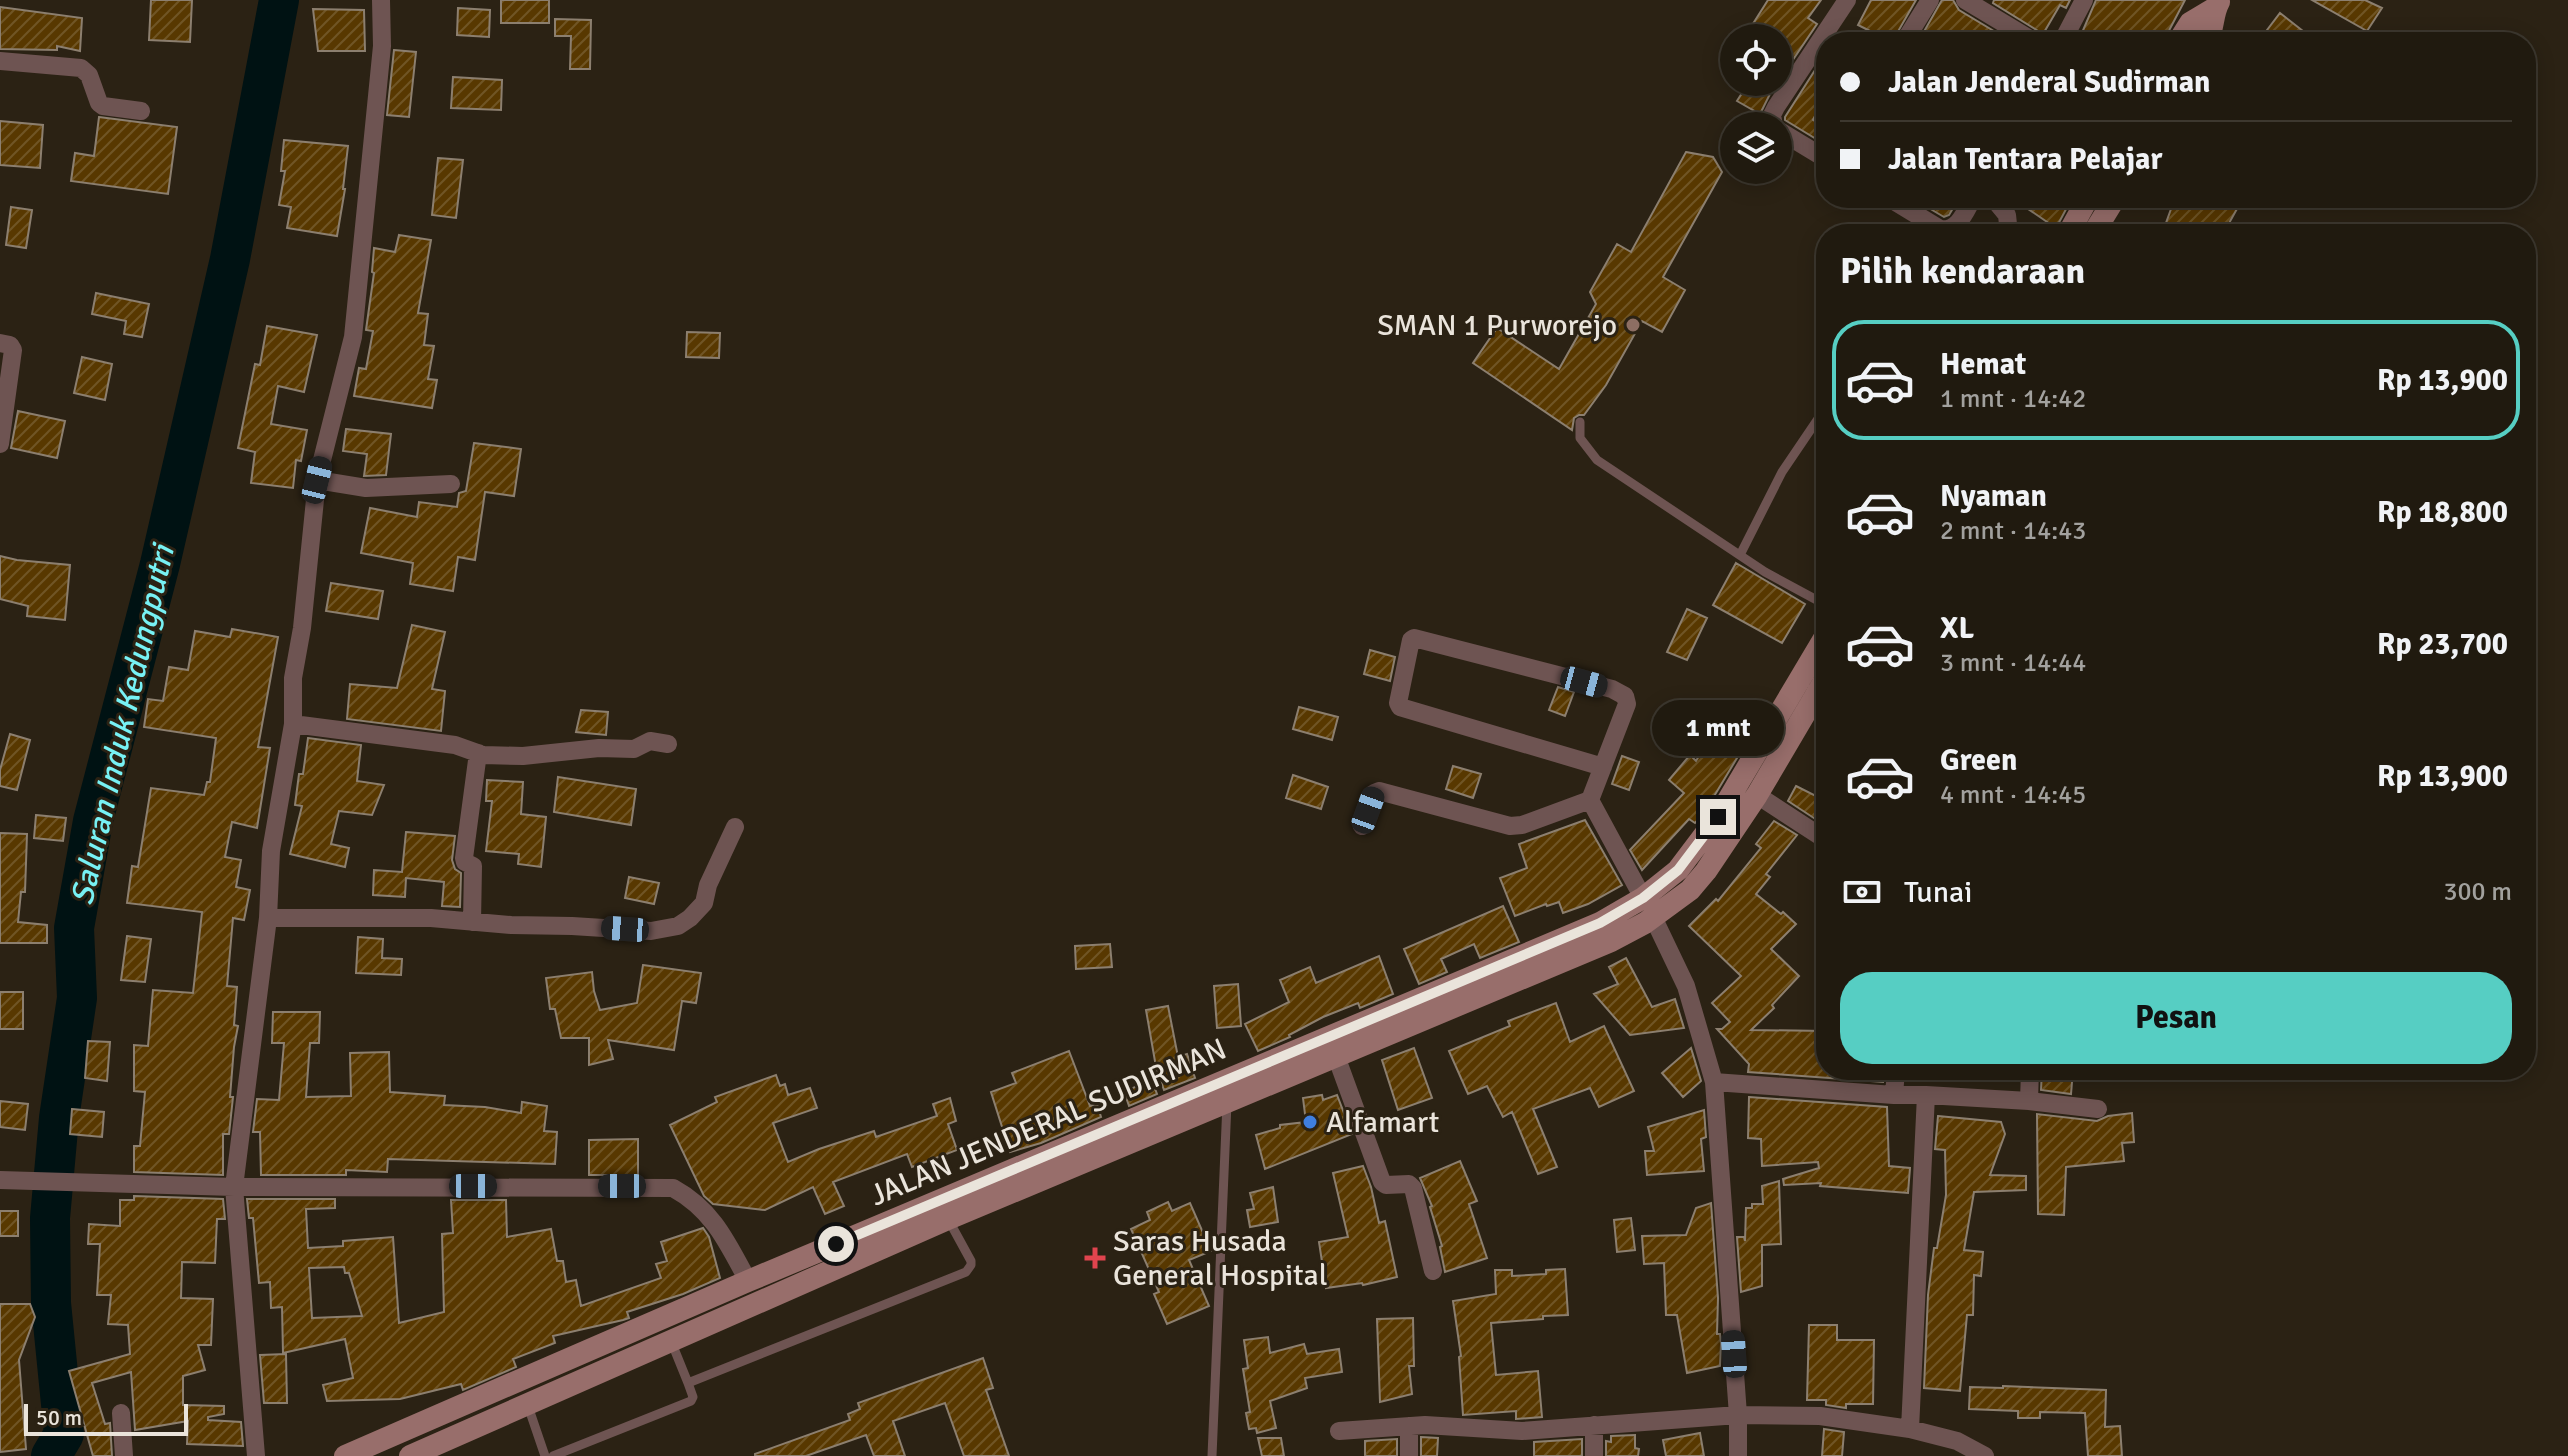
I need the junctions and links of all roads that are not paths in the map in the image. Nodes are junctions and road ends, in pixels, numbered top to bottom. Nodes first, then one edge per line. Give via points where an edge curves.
1 (381, 0) edge
2 (1847, 0) edge
3 (1930, 0) edge
4 (1965, 0) edge
5 (2084, 0) edge
6 (2218, 4) edge
7 (1826, 32) edge
8 (1910, 32) edge
9 (2018, 32) edge
10 (2067, 32) edge
11 (2184, 32) edge
12 (2212, 32) edge
13 (1816, 47) edge
14 (0, 61) edge
15 (141, 111) dead end
16 (1774, 112) edge
17 (1792, 138) edge
18 (1816, 153) edge
19 (1905, 208) edge
20 (1932, 224) edge
21 (0, 343) edge
22 (1580, 422) dead end
23 (1816, 422) edge
24 (0, 444) edge
25 (317, 480) junction
26 (451, 484) dead end
27 (1740, 555) junction
28 (1816, 600) edge
29 (1816, 652) edge
30 (1816, 695) edge
31 (293, 724) junction
32 (668, 744) dead end
33 (478, 753) junction
34 (1603, 767) junction
35 (1757, 795) junction
36 (1590, 800) junction
37 (1362, 826) dead end
38 (735, 827) dead end
39 (1816, 833) edge
40 (1684, 880) junction
41 (1648, 908) junction
42 (268, 918) junction
43 (472, 922) junction
44 (1336, 1056) junction
45 (1895, 1080) edge
46 (2030, 1080) edge
47 (1714, 1082) junction
48 (1224, 1093) junction
49 (1894, 1095) junction
50 (1926, 1095) junction
51 (2029, 1101) junction
52 (2098, 1109) dead end
53 (7, 1179) edge
54 (234, 1187) junction
55 (944, 1212) junction
56 (1433, 1271) dead end
57 (748, 1281) junction
58 (662, 1318) junction
59 (671, 1341) junction
60 (518, 1380) junction
61 (688, 1383) junction
62 (527, 1404) junction
63 (121, 1413) dead end
64 (1738, 1415) junction
65 (1594, 1425) junction
66 (1409, 1426) junction
67 (1910, 1429) junction
68 (1339, 1431) dead end
69 (420, 1454) edge
70 (124, 1456) edge
71 (256, 1456) edge
72 (345, 1456) edge
73 (545, 1456) edge
74 (553, 1456) edge
75 (1212, 1456) edge
76 (1409, 1456) edge
77 (1594, 1456) edge
78 (1738, 1456) edge
79 (1985, 1456) edge

1 - 25 street via 382,46 353,337
2 - 7 street
3 - 8 street
4 - 9 street
5 - 10 street
6 - 11 main road
6 - 12 main road
13 - 16 street
14 - 15 street via 81,68 103,106
17 - 18 street
19 - 20 street
21 - 24 street via 13,350
22 - 27 lane via 1580,438 1597,460
23 - 27 lane via 1782,472
25 - 26 street via 366,488
25 - 31 street via 293,678
27 - 28 lane
29 - 40 main road
30 - 35 main road
31 - 33 street via 455,745
31 - 42 street via 271,851
32 - 33 street via 650,741 634,749 523,756
33 - 43 street via 464,858 473,866
34 - 34 street via 1400,707 1411,640 1622,694 1627,704
34 - 36 street
35 - 39 street
35 - 40 main road via 1706,871
36 - 37 street via 1510,826 1379,791
36 - 41 street
38 - 43 street via 704,903 678,926 651,931
40 - 41 main road, JALAN JENDERAL SUDIRMAN
41 - 44 main road, JALAN JENDERAL SUDIRMAN via 1611,941
41 - 47 street via 1686,986
41 - 48 main road, JALAN JENDERAL SUDIRMAN via 1600,923
42 - 43 street
42 - 54 street
44 - 48 main road, JALAN JENDERAL SUDIRMAN
44 - 56 street via 1382,1182 1413,1188
45 - 49 street
46 - 51 street
47 - 49 street
47 - 64 street
48 - 55 main road, JALAN JENDERAL SUDIRMAN
48 - 75 lane
49 - 50 street
50 - 51 street
50 - 67 street
51 - 52 street
53 - 54 street
54 - 57 street via 673,1188 715,1221
54 - 71 street
55 - 57 main road, JALAN JENDERAL SUDIRMAN
55 - 59 main road, JALAN JENDERAL SUDIRMAN
55 - 61 lane via 971,1261 966,1272
57 - 58 main road, JALAN JENDERAL SUDIRMAN
58 - 59 street
58 - 60 main road, JALAN JENDERAL SUDIRMAN
59 - 61 lane
59 - 62 main road, JALAN JENDERAL SUDIRMAN
60 - 62 street
60 - 72 main road, JALAN JENDERAL SUDIRMAN
61 - 74 lane via 691,1401
62 - 69 main road, JALAN JENDERAL SUDIRMAN
62 - 73 lane
63 - 70 street
64 - 65 street
64 - 67 street via 1820,1416
64 - 78 street
65 - 66 street via 1522,1431
65 - 77 street
66 - 68 street
66 - 76 street
67 - 79 street via 1957,1441

